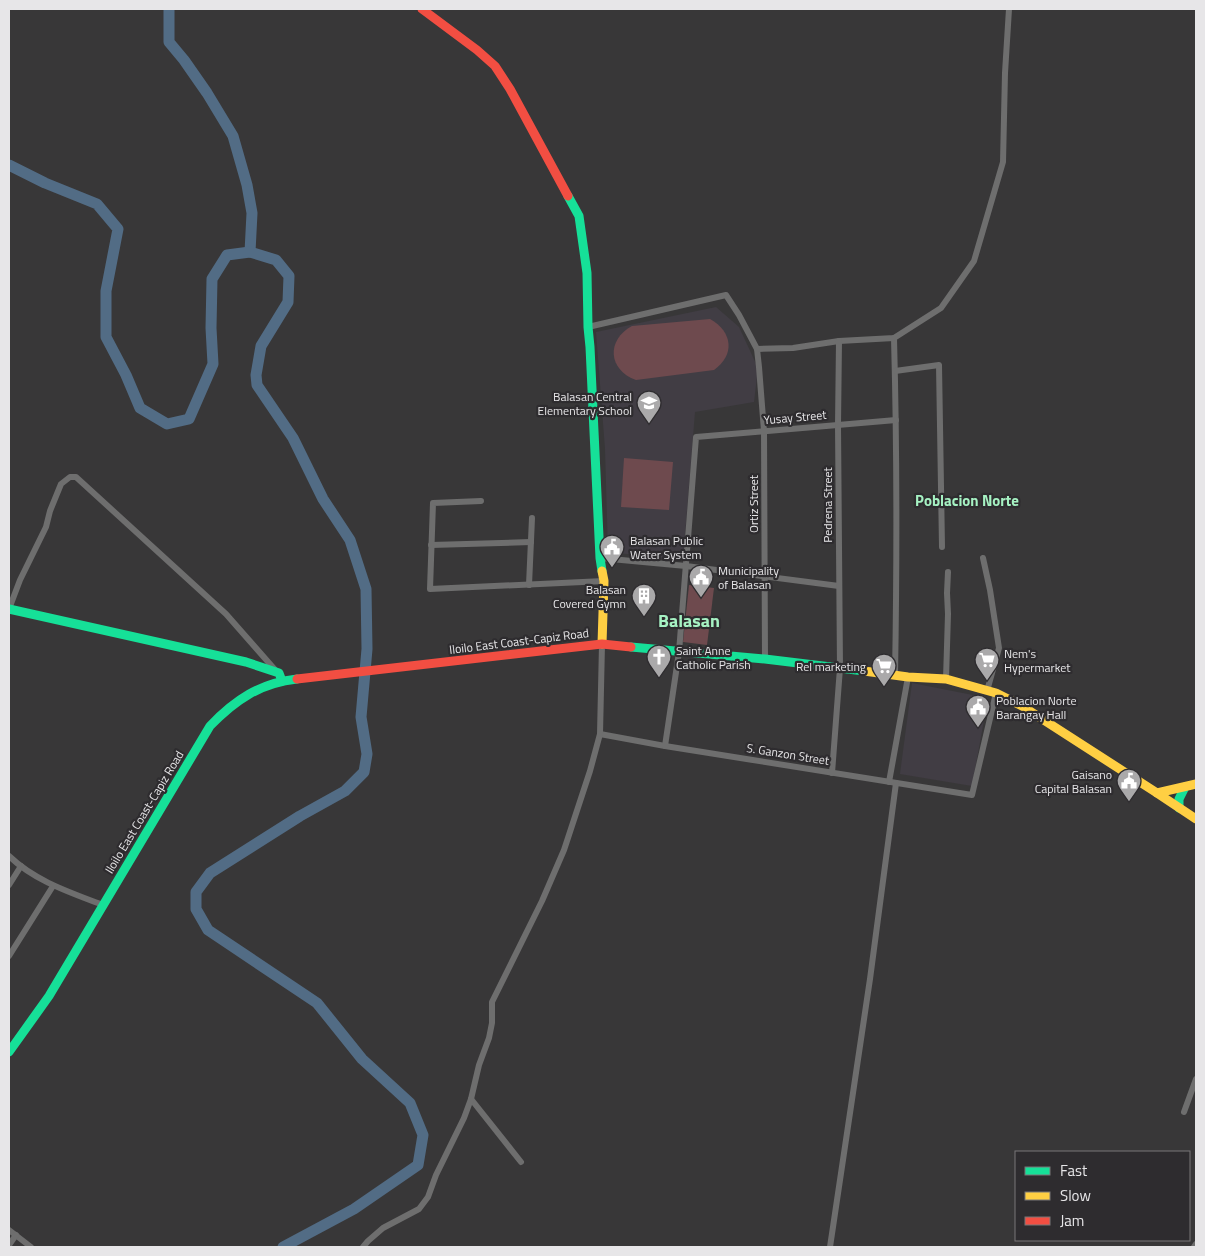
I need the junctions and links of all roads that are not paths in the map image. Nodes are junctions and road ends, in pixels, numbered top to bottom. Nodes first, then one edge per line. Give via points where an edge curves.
1 (422, 9) edge
2 (1009, 9) edge
3 (588, 327) junction
4 (894, 338) junction
5 (838, 341) junction
6 (757, 349) junction
7 (895, 372) junction
8 (896, 420) junction
9 (838, 425) junction
10 (764, 431) junction
11 (481, 501) dead end
12 (532, 518) dead end
13 (531, 542) junction
14 (431, 545) junction
15 (942, 547) dead end
16 (600, 558) junction
17 (983, 558) dead end
18 (686, 566) junction
19 (948, 572) dead end
20 (764, 576) junction
21 (604, 581) junction
22 (529, 585) junction
23 (839, 586) junction
24 (9, 609) edge
25 (602, 644) junction
26 (679, 652) junction
27 (765, 659) junction
28 (840, 668) junction
29 (894, 675) junction
30 (280, 677) junction
31 (908, 677) junction
32 (946, 679) junction
33 (992, 692) junction
34 (600, 734) junction
35 (665, 746) junction
36 (832, 773) junction
37 (893, 782) junction
38 (1196, 784) edge
39 (1185, 787) junction
40 (1157, 793) junction
41 (1180, 808) junction
42 (1196, 819) edge
43 (9, 856) edge
44 (20, 866) junction
45 (9, 885) edge
46 (53, 886) junction
47 (103, 905) junction
48 (9, 956) edge
49 (9, 1052) edge
50 (1196, 1079) edge
51 (471, 1099) junction
52 (1184, 1112) dead end
53 (521, 1162) dead end
54 (9, 1230) edge
55 (16, 1235) junction
56 (9, 1245) edge
57 (31, 1247) edge
58 (363, 1247) edge
59 (830, 1247) edge

1 - 3 main road via 495,66 579,216 587,274
2 - 4 street via 1003,162 974,261 941,308
3 - 6 street via 726,295
3 - 16 main road
4 - 5 street
4 - 7 street
5 - 6 street
5 - 9 street, Pedrena Street
6 - 10 street, Ortiz Street
7 - 8 street
7 - 15 street via 939,365
8 - 9 street, Yusay Street
8 - 29 street
9 - 10 street, Yusay Street
9 - 23 street, Pedrena Street
10 - 18 street, Yusay Street via 696,436
10 - 20 street, Ortiz Street
11 - 14 street via 433,503
12 - 13 street
13 - 14 street
13 - 22 street
14 - 22 street via 430,589
16 - 18 street
16 - 21 main road
17 - 33 street via 999,648
18 - 20 street
18 - 26 street
19 - 32 street
20 - 23 street
20 - 27 street, Ortiz Street
21 - 22 street
21 - 25 main road
23 - 28 street, Pedrena Street
24 - 30 main road via 246,662
24 - 30 street via 46,527 61,484 70,476 76,477 226,614
25 - 26 main road, Iloilo East Coast-Capiz Road
25 - 30 main road, Iloilo East Coast-Capiz Road via 351,673
25 - 34 street
26 - 27 main road, Iloilo East Coast-Capiz Road
26 - 35 street
27 - 28 main road, Iloilo East Coast-Capiz Road
28 - 29 main road, Iloilo East Coast-Capiz Road
28 - 36 street, Pedrena Street
29 - 31 main road, Iloilo East Coast-Capiz Road
30 - 47 main road, Iloilo East Coast-Capiz Road via 244,696 210,726
31 - 32 main road, Iloilo East Coast-Capiz Road
31 - 37 street
32 - 33 main road, Iloilo East Coast-Capiz Road
33 - 37 street, S. Ganzon Street via 972,795
33 - 40 main road, Iloilo East Coast-Capiz Road via 1022,706
34 - 35 street, S. Ganzon Street
34 - 51 street via 564,850 492,1002 489,1038
35 - 36 street, S. Ganzon Street
36 - 37 street, S. Ganzon Street
37 - 59 street via 870,979
38 - 39 main road
39 - 40 main road
39 - 41 main road via 1179,799
40 - 41 main road, Iloilo East Coast-Capiz Road
41 - 42 main road, Iloilo East Coast-Capiz Road
43 - 44 street
44 - 45 street
44 - 46 street
46 - 47 street
46 - 48 street
47 - 49 main road, Iloilo East Coast-Capiz Road via 49,996
50 - 52 street
51 - 53 street
51 - 58 street via 428,1197 419,1209 383,1228
54 - 55 street
55 - 56 street
55 - 57 street

